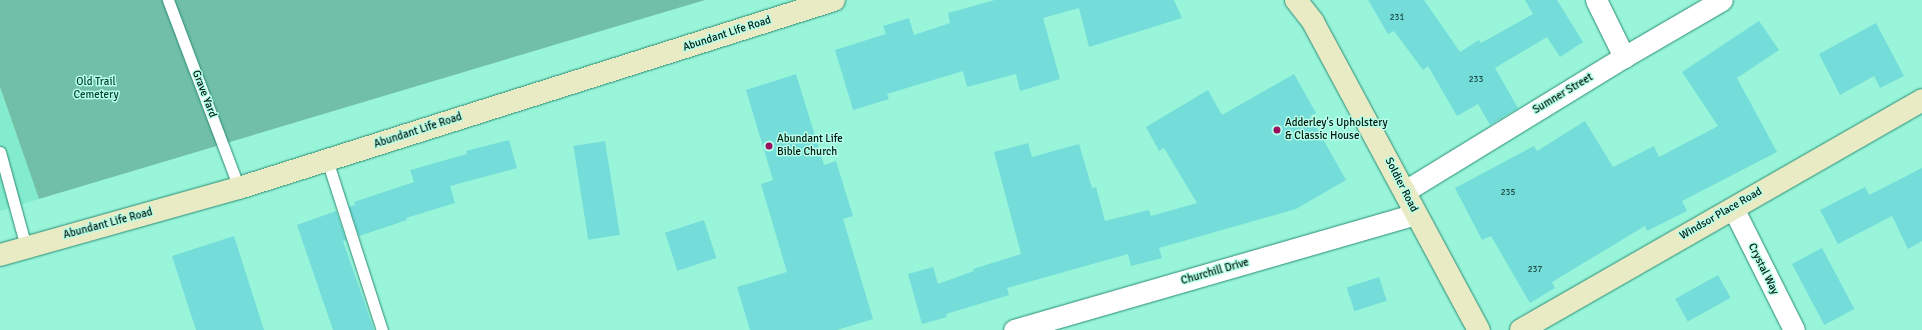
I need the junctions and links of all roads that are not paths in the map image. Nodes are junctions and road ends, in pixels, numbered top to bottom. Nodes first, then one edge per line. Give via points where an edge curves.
1 (168, 0) edge
2 (834, 0) edge
3 (1296, 0) edge
4 (1596, 0) edge
5 (1722, 0) edge
6 (1624, 57) junction
7 (1922, 100) edge
8 (0, 152) edge
9 (327, 160) junction
10 (239, 188) junction
11 (1405, 191) junction
12 (1732, 208) junction
13 (1416, 214) junction
14 (26, 247) junction
15 (0, 255) edge
16 (382, 330) edge
17 (1014, 330) edge
18 (1479, 330) edge
19 (1521, 330) edge
20 (1794, 330) edge

1 - 10 lane, Grave Yard
2 - 9 street, Abundant Life Road
3 - 11 street, Soldier Road via 1312,22
4 - 6 street
5 - 6 street, Sumner Street
6 - 11 street, Sumner Street
7 - 12 street, Windsor Place Road
8 - 14 lane
9 - 10 street, Abundant Life Road
9 - 16 lane
10 - 14 street, Abundant Life Road
11 - 13 street, Soldier Road
12 - 19 street, Windsor Place Road
12 - 20 street, Crystal Way
13 - 17 street, Churchill Drive
13 - 18 street, Soldier Road
14 - 15 street, Abundant Life Road

